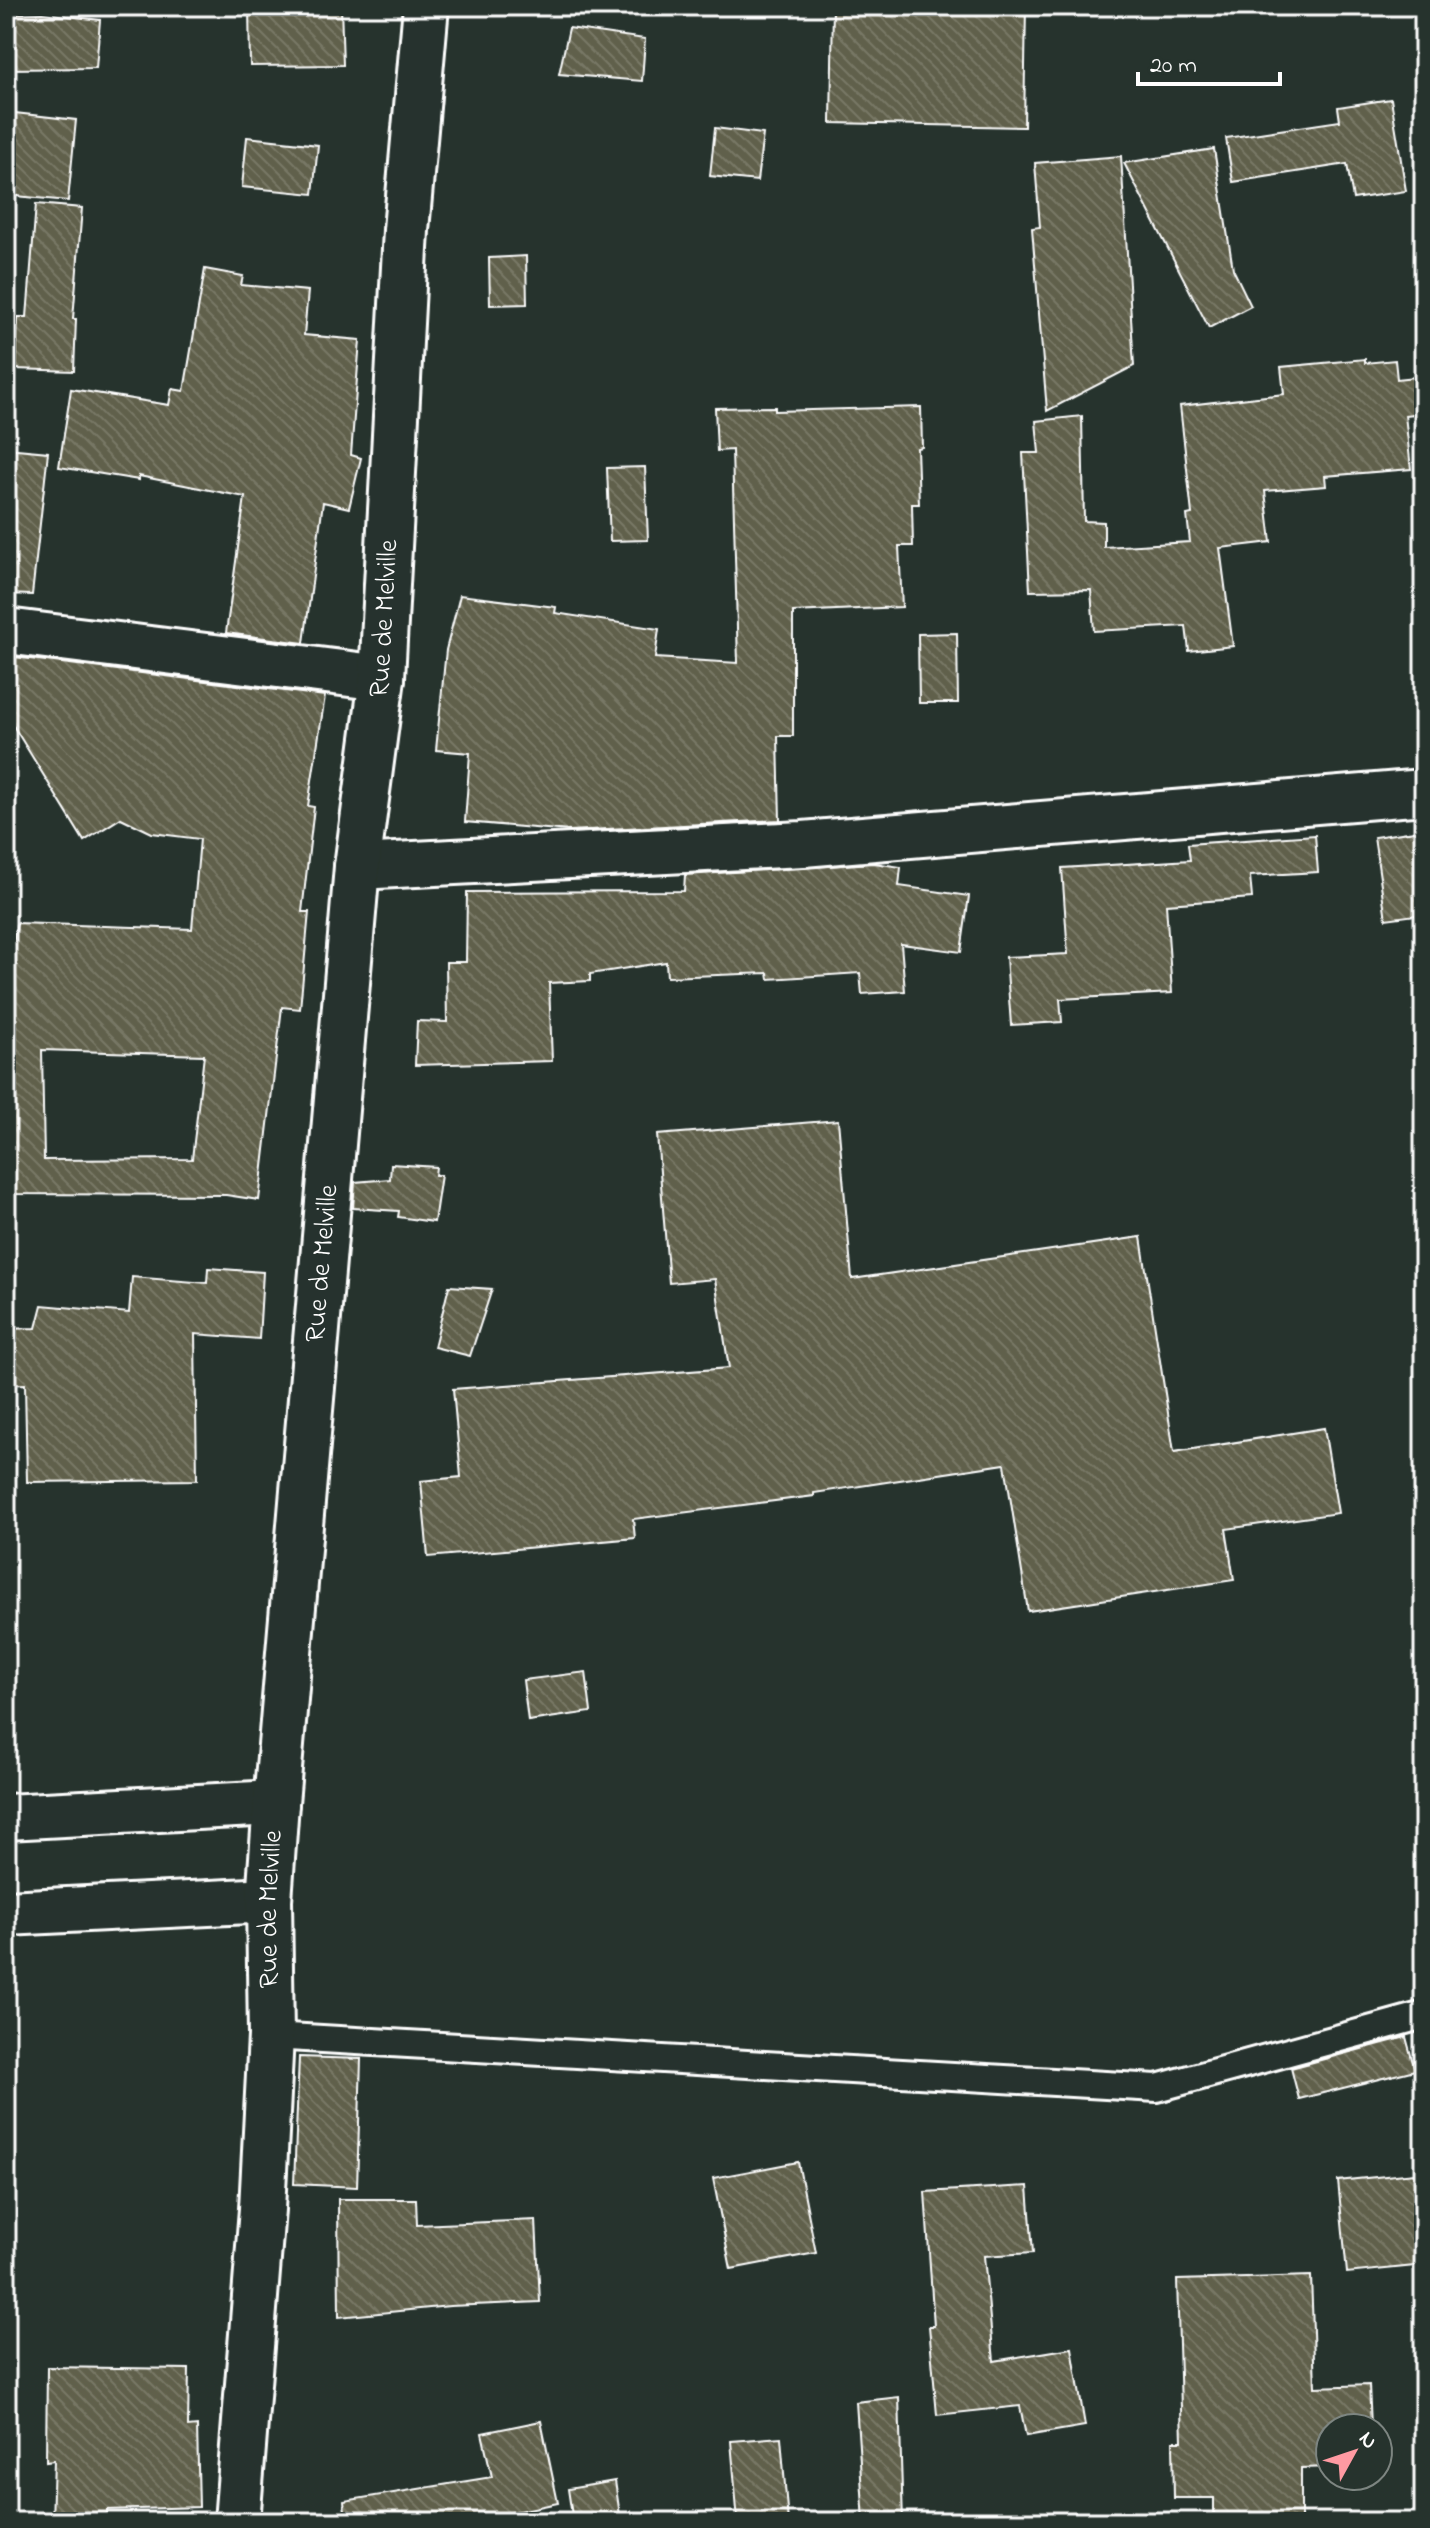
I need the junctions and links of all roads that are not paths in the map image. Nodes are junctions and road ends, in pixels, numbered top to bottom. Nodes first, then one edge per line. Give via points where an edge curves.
1 (426, 6) edge
2 (6, 631) edge
3 (382, 678) junction
4 (1424, 792) edge
5 (357, 867) junction
6 (276, 1803) junction
7 (6, 1817) edge
8 (269, 1900) junction
9 (6, 1913) edge
10 (1424, 2015) edge
11 (271, 2036) junction
12 (237, 2522) edge

1 - 3 main road, Rue de Melville via 406,230
2 - 3 main road
3 - 5 main road, Rue de Melville
4 - 5 main road via 803,844
5 - 6 main road, Rue de Melville
6 - 7 main road
6 - 8 main road, Rue de Melville
8 - 9 main road
8 - 11 main road, Rue de Melville
10 - 11 lane via 1157,2088
11 - 12 main road, Rue de Melville

